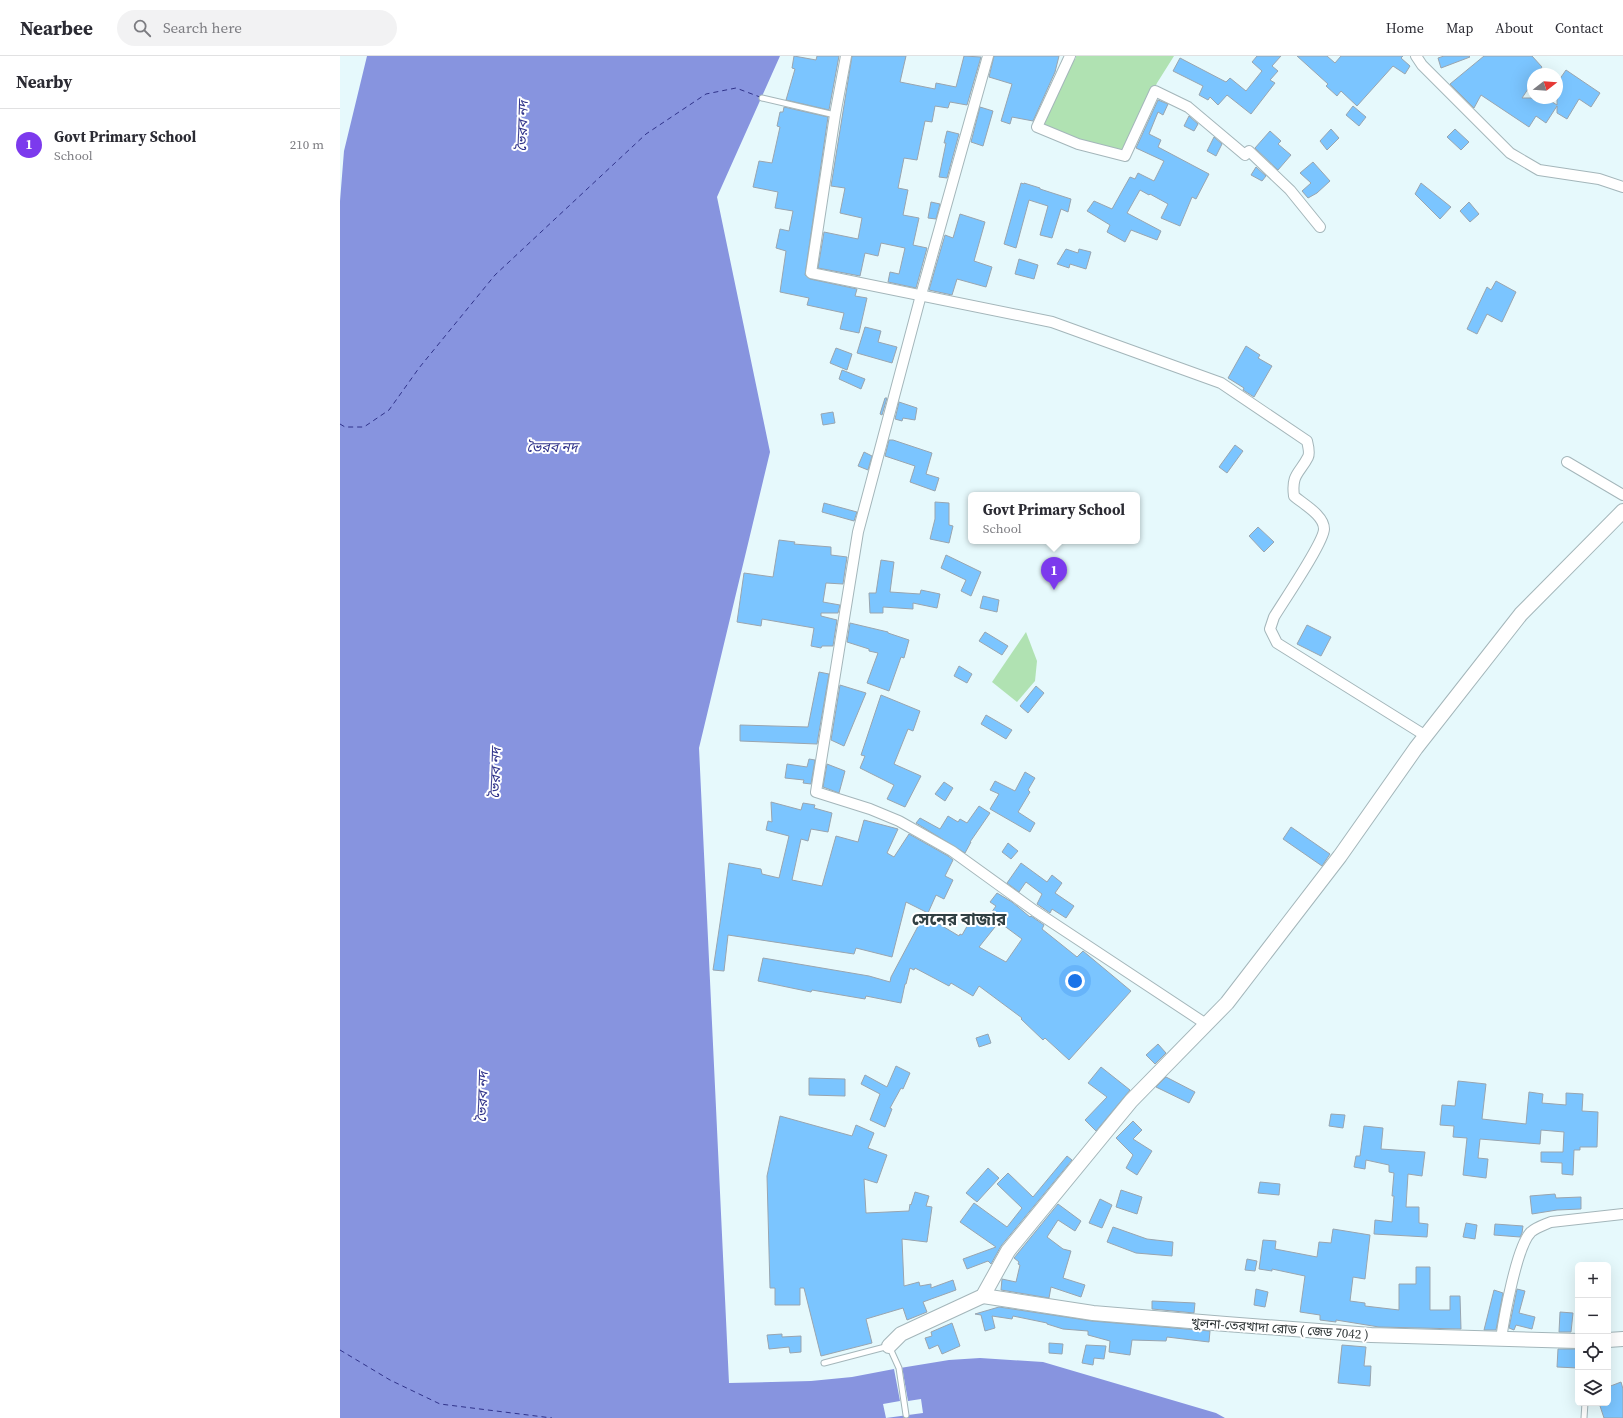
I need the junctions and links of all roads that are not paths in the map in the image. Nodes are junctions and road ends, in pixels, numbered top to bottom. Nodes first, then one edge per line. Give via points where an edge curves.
1 (846, 56) edge
2 (988, 56) edge
3 (1070, 56) edge
4 (1416, 56) edge
5 (762, 98) dead end
6 (835, 115) junction
7 (1623, 187) edge
8 (1320, 227) dead end
9 (921, 295) junction
10 (1567, 462) dead end
11 (1623, 495) edge
12 (1623, 511) edge
13 (1426, 736) junction
14 (1206, 1024) junction
15 (1623, 1214) edge
16 (983, 1296) junction
17 (1501, 1339) junction
18 (1623, 1339) edge
19 (1611, 1340) edge
20 (1575, 1341) edge
21 (889, 1346) junction
22 (824, 1363) dead end
23 (1585, 1406) edge
24 (906, 1416) dead end
25 (1584, 1418) edge

1 - 6 street
2 - 9 street
3 - 8 street via 1037,127 1078,144 1125,156 1155,91 1188,107 1245,155 1249,151 1290,190
4 - 7 street via 1510,153 1539,170 1599,179
5 - 6 lane
6 - 9 street via 811,273
9 - 13 street via 1052,322 1221,383 1307,441 1309,456 1297,472 1293,485 1294,496 1320,518 1324,529 1319,544 1274,617 1270,629 1277,643
9 - 14 street via 858,532 816,792 899,821 952,851 1035,911
10 - 11 street
12 - 13 main road via 1521,614
13 - 14 main road via 1335,862 1227,1003
14 - 16 main road via 1131,1101 1008,1251
15 - 17 street via 1551,1222 1530,1232 1522,1248
16 - 17 main road, খুলনা-তেরখাদা রোড ( জেড 7042 ) via 1101,1314 1371,1335
16 - 21 main road via 901,1334
17 - 20 main road, খুলনা-তেরখাদা রোড ( জেড 7042 )
18 - 19 main road
21 - 22 lane
21 - 24 lane via 899,1368
23 - 25 lane

